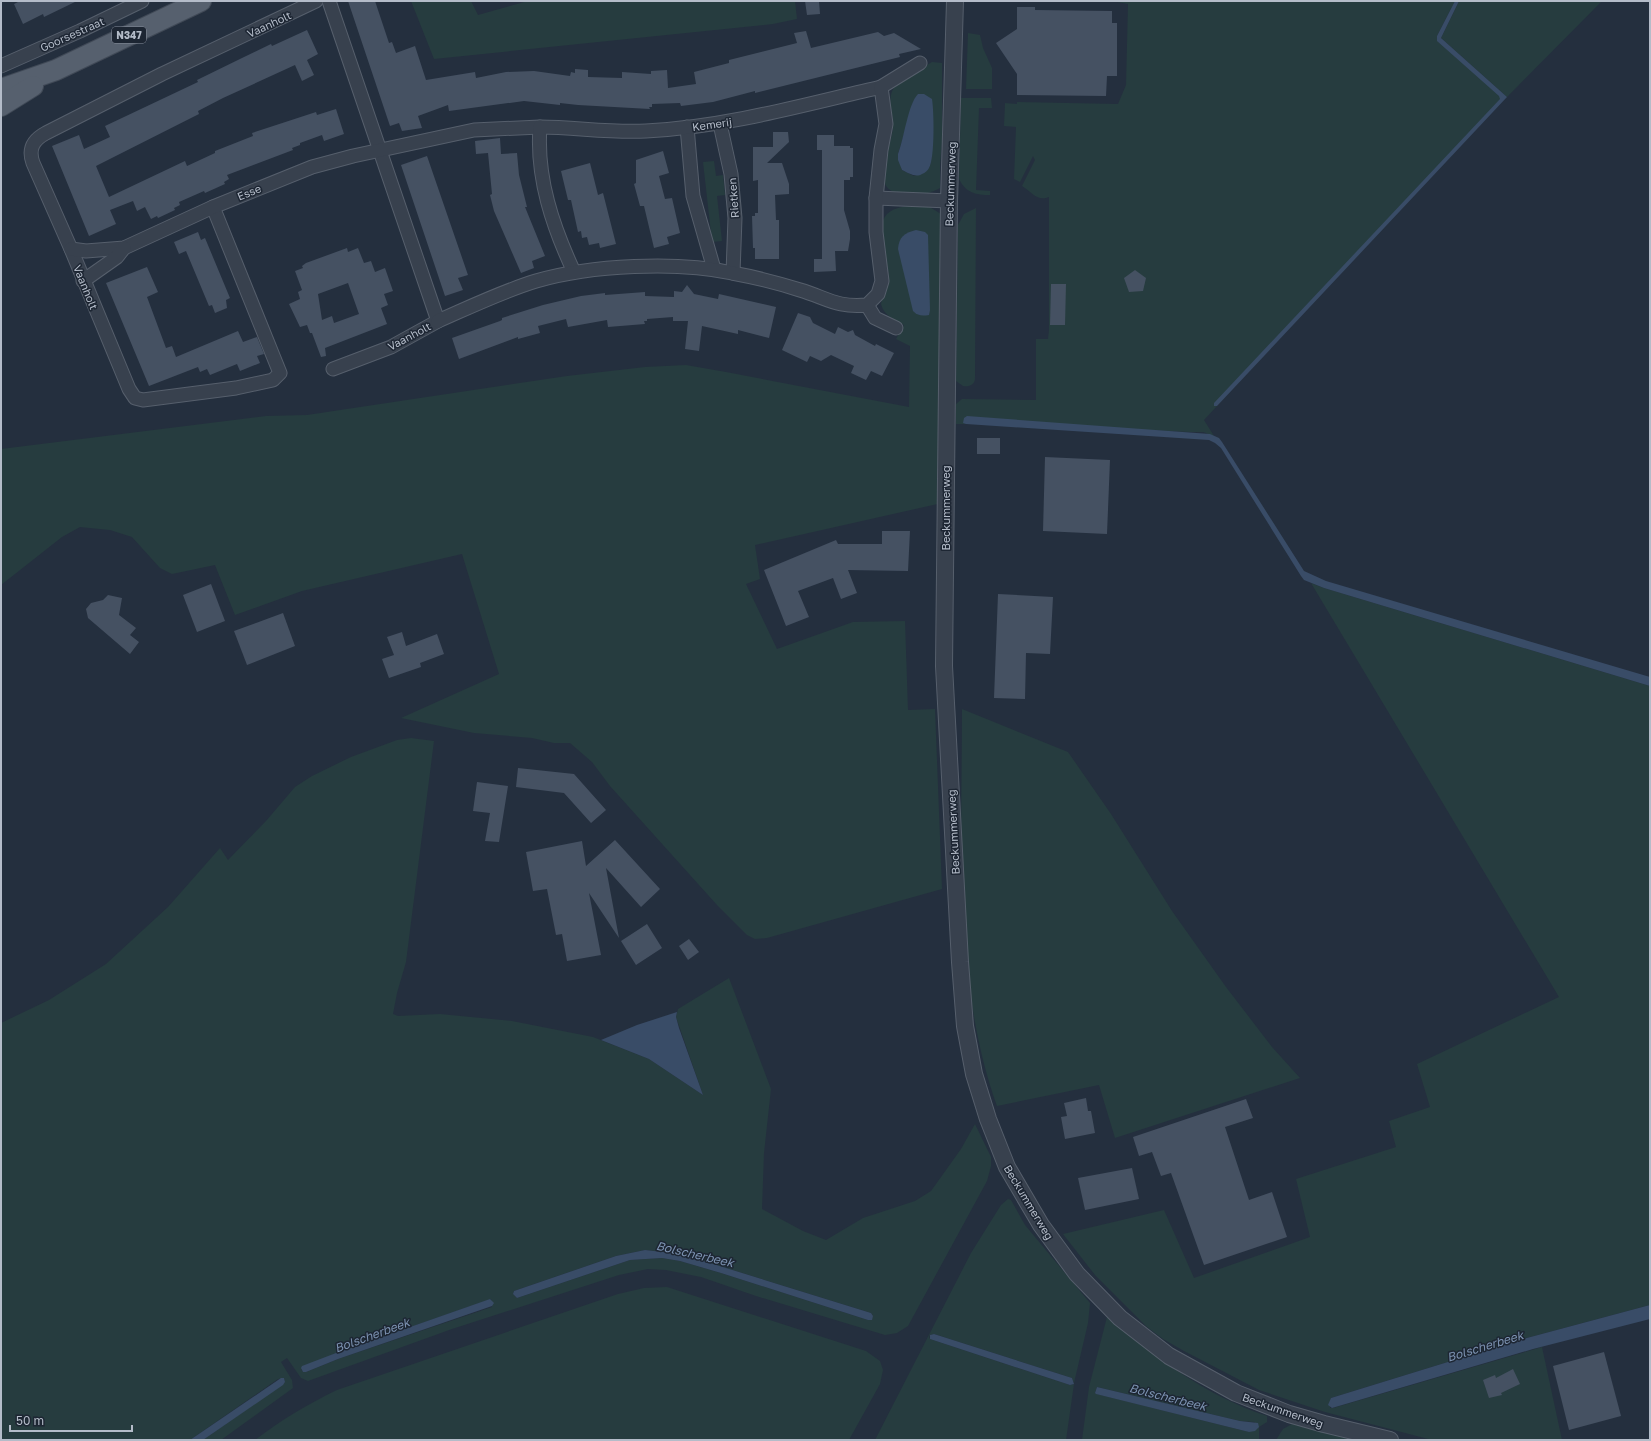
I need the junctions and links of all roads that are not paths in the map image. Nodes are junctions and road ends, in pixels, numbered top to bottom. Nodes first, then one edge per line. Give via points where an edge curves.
1 (142, 1) edge
2 (201, 1) edge
3 (316, 1) edge
4 (329, 1) edge
5 (955, 1) edge
6 (294, 6) edge
7 (920, 63) dead end
8 (1, 65) edge
9 (56, 70) junction
10 (881, 87) junction
11 (1, 89) edge
12 (1, 106) edge
13 (720, 124) junction
14 (540, 127) junction
15 (687, 128) junction
16 (380, 150) junction
17 (876, 198) junction
18 (948, 201) junction
19 (213, 206) junction
20 (124, 248) junction
21 (71, 249) junction
22 (714, 269) junction
23 (574, 272) junction
24 (733, 273) junction
25 (83, 281) junction
26 (867, 305) junction
27 (438, 321) junction
28 (896, 328) dead end
29 (333, 369) dead end
30 (1390, 1440) edge

1 - 8 street, Goorsestraat
2 - 9 main road, N347
3 - 6 street, Vaanholt
4 - 16 street, Vaanholt
5 - 18 street, Beckummerweg
6 - 21 street, Vaanholt via 37,138 31,157
7 - 10 street, Kemerij
9 - 11 main road, N347
9 - 12 main road, N347
10 - 13 street, Kemerij
10 - 17 street via 886,124
13 - 15 street, Kemerij
13 - 24 street, Rietken via 731,174 734,218
14 - 15 street, Kemerij via 596,131
14 - 16 street, Kemerij via 474,130
14 - 23 street via 538,150 546,193 560,241
15 - 22 street via 693,196
16 - 19 street, Esse via 312,167
16 - 27 street, Vaanholt
17 - 18 street
17 - 26 street via 876,232 882,281 878,294
18 - 30 street, Beckummerweg via 944,666 965,1026 974,1074 988,1119 1007,1167 1041,1225 1076,1274 1120,1318 1169,1356 1236,1393 1289,1414
19 - 20 street, Esse
19 - 25 street, Vaanholt via 280,373 273,380 236,388 143,400 135,398
20 - 21 street, Esse via 86,251
20 - 25 street, Esse
21 - 25 street, Vaanholt
22 - 23 street via 649,266
22 - 24 street
23 - 27 street via 536,281
24 - 26 street via 800,290 836,304
26 - 28 street via 875,318
27 - 29 street, Vaanholt via 391,347

